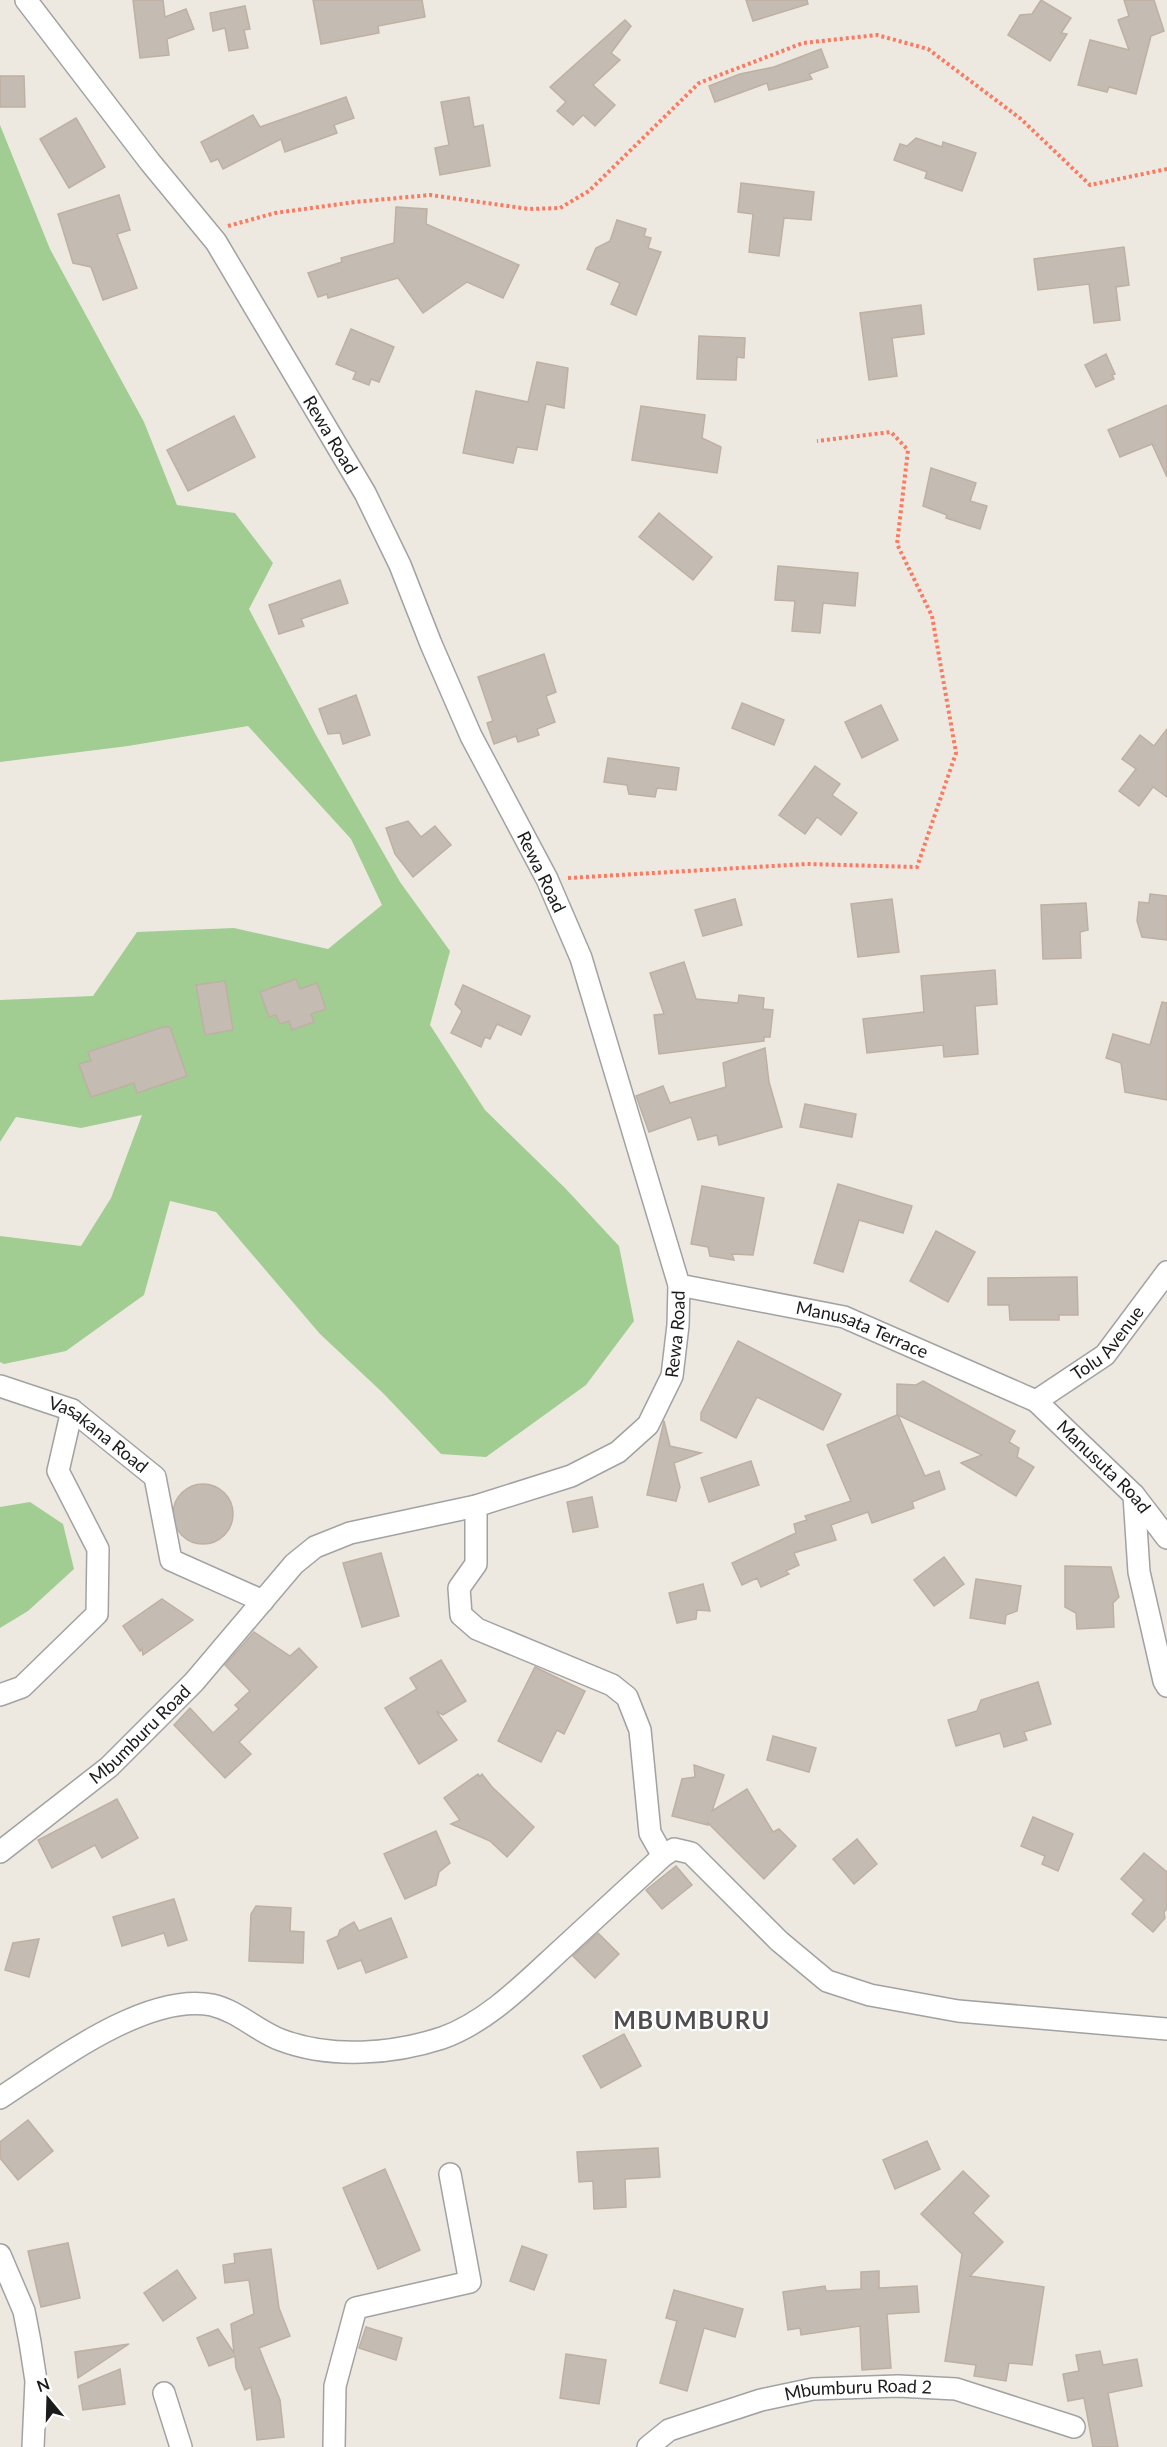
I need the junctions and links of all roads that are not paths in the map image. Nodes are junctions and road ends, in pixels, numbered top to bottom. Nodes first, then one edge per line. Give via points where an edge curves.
1 (26, 0) edge
2 (1167, 1272) edge
3 (679, 1285) junction
4 (0, 1386) edge
5 (1036, 1401) junction
6 (72, 1410) junction
7 (1134, 1495) junction
8 (476, 1506) junction
9 (1167, 1538) edge
10 (263, 1601) junction
11 (1167, 1686) edge
12 (0, 1695) edge
13 (0, 1852) edge
14 (663, 1856) junction
15 (1167, 2029) edge
16 (0, 2098) edge
17 (450, 2174) dead end
18 (0, 2255) edge
19 (164, 2393) dead end
20 (1074, 2427) dead end
21 (33, 2447) edge
22 (181, 2447) edge
23 (334, 2447) edge
24 (648, 2447) edge

1 - 3 street, Rewa Road via 207,231 365,493 400,565 471,736 547,879 581,958
2 - 5 street, Tolu Avenue via 1105,1355
3 - 5 street, Manusata Terrace via 844,1317
3 - 8 street, Rewa Road via 672,1376 648,1425 618,1452 571,1476
4 - 6 street, Vasakana Road
5 - 7 street, Manusuta Road
6 - 10 street, Vasakana Road via 155,1477 171,1560
6 - 12 street via 58,1471 98,1549 97,1614 22,1687
7 - 9 street, Manusuta Road
7 - 11 street via 1139,1572
8 - 10 street, Rewa Road via 350,1533 315,1547 294,1564
8 - 14 street via 476,1564 459,1588 461,1615 477,1629 612,1686 627,1697 640,1730 650,1833
10 - 13 street, Mbumburu Road via 194,1682 109,1767
14 - 15 street via 674,1850 691,1853 779,1941 827,1981 870,1995 958,2011
14 - 16 street via 515,1992 445,2037 411,2047 335,2051 280,2040 212,2005 154,2009 106,2030
17 - 23 street via 470,2282 356,2308 335,2386
18 - 21 street via 24,2311 30,2342 36,2381
19 - 22 street
20 - 24 street, Mbumburu Road 2 via 956,2389 813,2388 761,2400 669,2430

